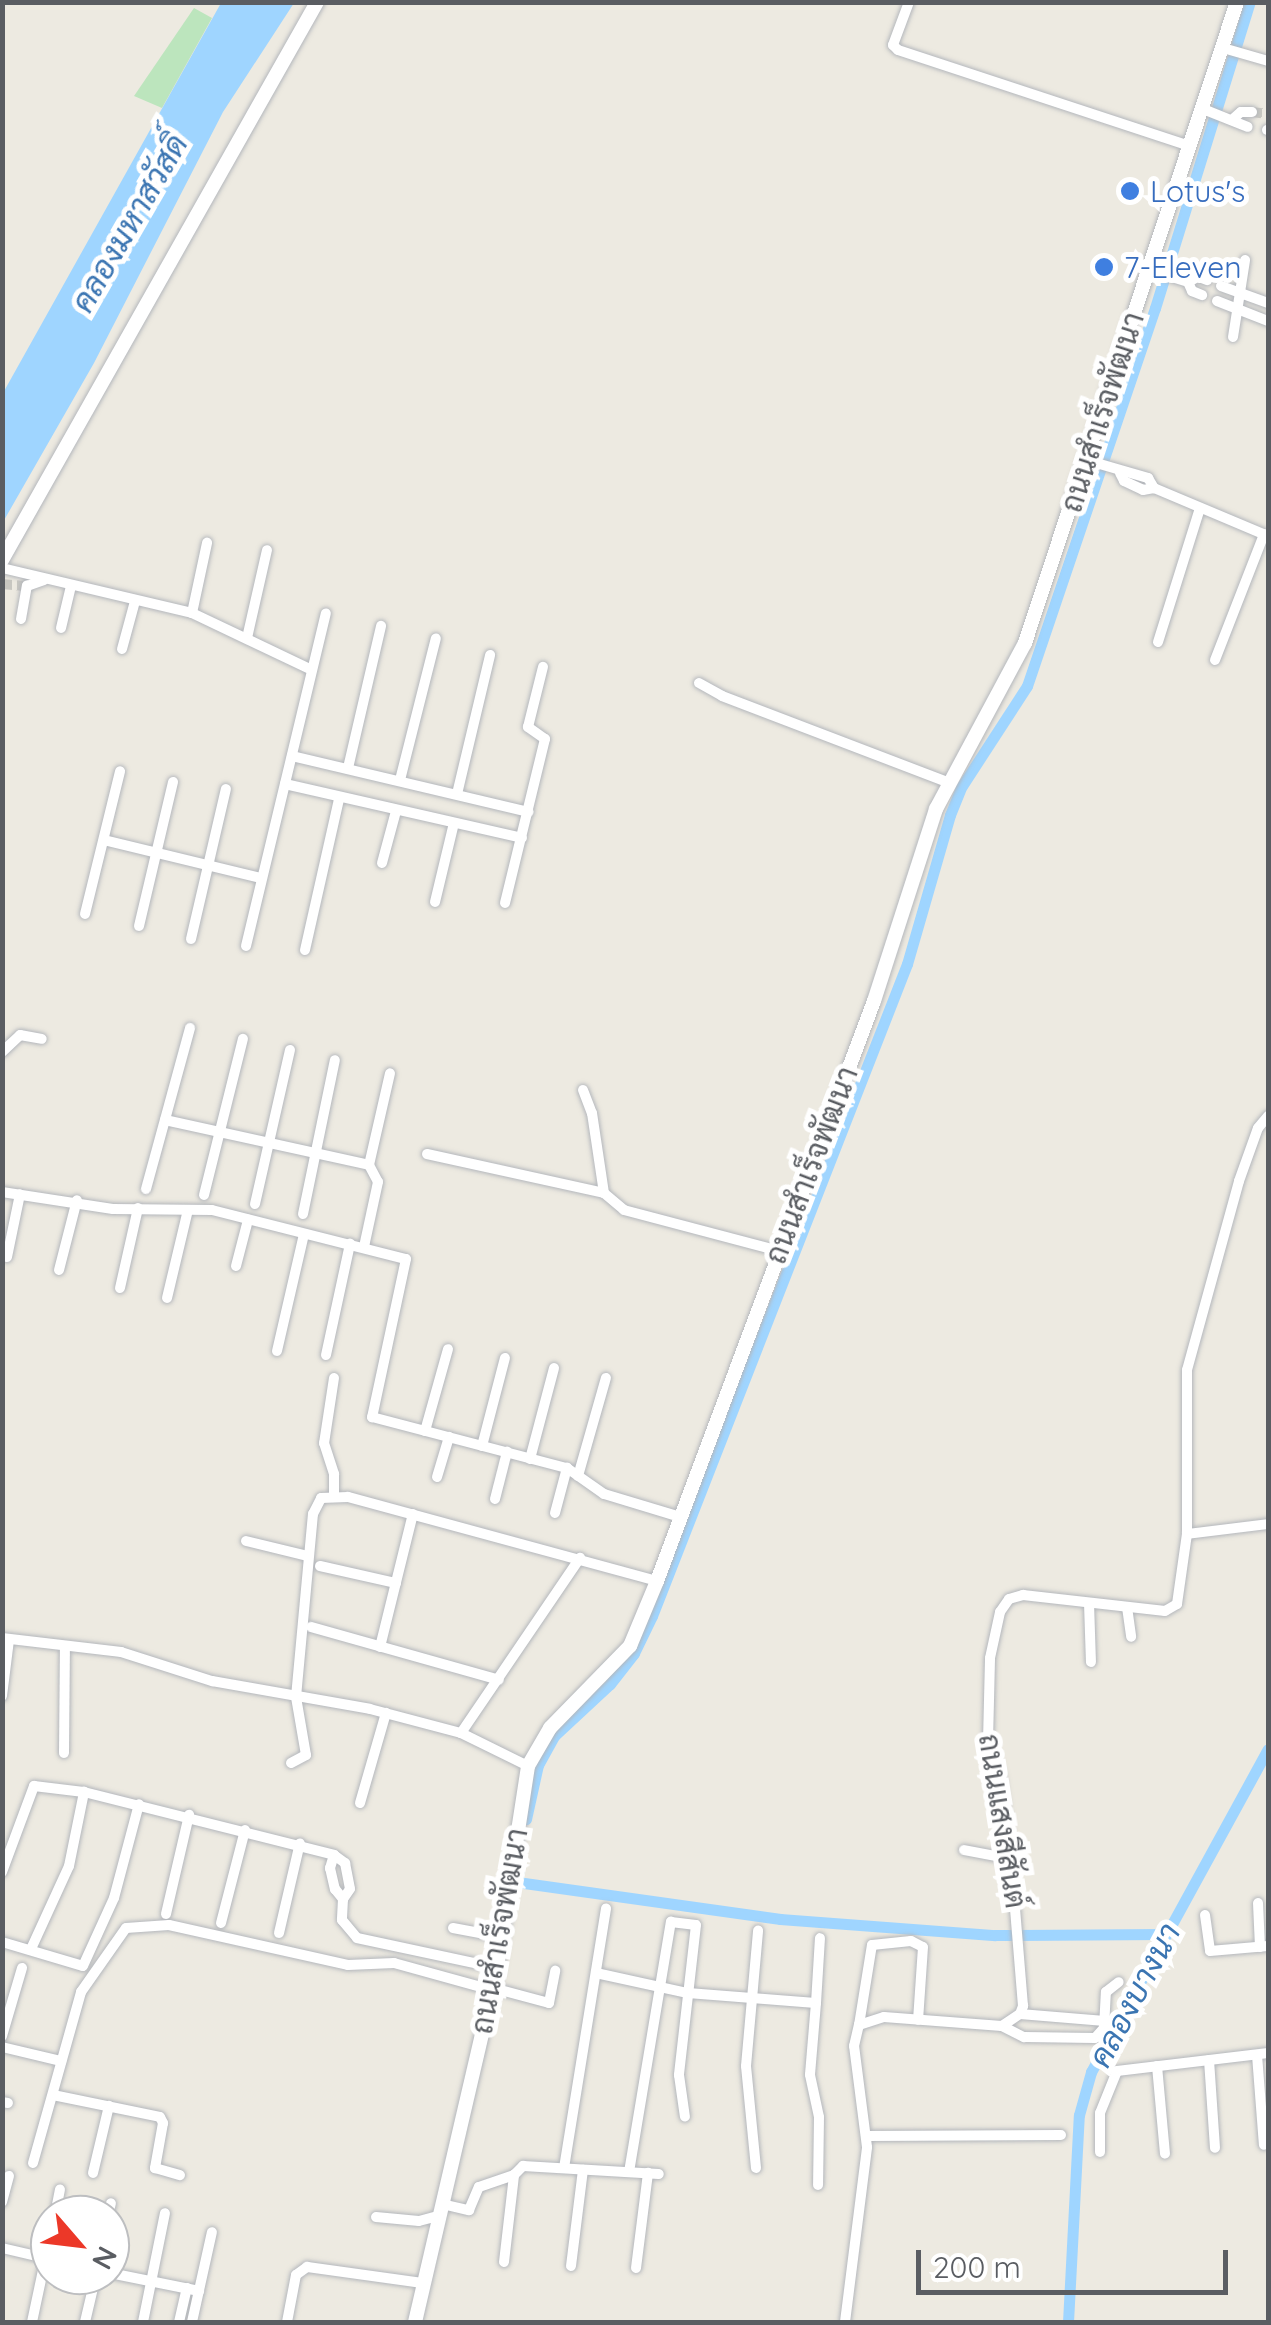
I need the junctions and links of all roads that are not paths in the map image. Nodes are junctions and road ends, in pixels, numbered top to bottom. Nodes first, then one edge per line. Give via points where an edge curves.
1 (317, 2) edge
2 (909, 2) edge
3 (1237, 2) edge
4 (1228, 49) junction
5 (1268, 61) edge
6 (1208, 110) junction
7 (1252, 112) tunnel mouth
8 (1232, 118) junction
9 (1248, 126) tunnel mouth
10 (1190, 146) junction
11 (1245, 260) dead end
12 (1155, 272) junction
13 (1207, 280) dead end
14 (1186, 281) junction
15 (1221, 286) dead end
16 (1240, 293) junction
17 (1202, 295) dead end
18 (1217, 301) dead end
19 (1268, 303) edge
20 (1238, 309) junction
21 (1268, 321) edge
22 (1234, 337) dead end
23 (1092, 463) junction
24 (1200, 508) junction
25 (1266, 535) edge
26 (207, 544) dead end
27 (267, 550) dead end
28 (2, 560) edge
29 (2, 568) edge
30 (44, 580) junction
31 (70, 586) junction
32 (134, 600) junction
33 (326, 612) dead end
34 (192, 613) junction
35 (21, 618) dead end
36 (381, 626) dead end
37 (61, 628) dead end
38 (247, 638) junction
39 (436, 638) dead end
40 (1158, 642) dead end
41 (122, 649) dead end
42 (490, 655) dead end
43 (1214, 660) dead end
44 (543, 666) dead end
45 (310, 669) junction
46 (699, 683) dead end
47 (292, 756) junction
48 (348, 768) junction
49 (120, 771) dead end
50 (400, 780) junction
51 (173, 782) dead end
52 (947, 782) junction
53 (285, 784) junction
54 (226, 788) dead end
55 (457, 794) junction
56 (339, 798) junction
57 (396, 811) junction
58 (528, 812) junction
59 (454, 823) junction
60 (522, 838) junction
61 (104, 840) junction
62 (156, 853) junction
63 (382, 863) dead end
64 (210, 865) junction
65 (262, 878) junction
66 (435, 902) dead end
67 (505, 903) dead end
68 (84, 914) dead end
69 (139, 926) dead end
70 (192, 940) dead end
71 (246, 946) dead end
72 (305, 950) dead end
73 (190, 1028) dead end
74 (42, 1039) dead end
75 (244, 1039) dead end
76 (290, 1050) dead end
77 (2, 1052) edge
78 (336, 1060) dead end
79 (390, 1074) dead end
80 (583, 1090) dead end
81 (1268, 1116) edge
82 (164, 1120) junction
83 (221, 1132) junction
84 (270, 1143) junction
85 (317, 1154) junction
86 (427, 1154) dead end
87 (369, 1165) junction
88 (146, 1189) dead end
89 (2, 1192) edge
90 (604, 1193) junction
91 (20, 1194) junction
92 (204, 1194) dead end
93 (77, 1200) junction
94 (255, 1204) dead end
95 (138, 1208) junction
96 (188, 1210) junction
97 (304, 1214) dead end
98 (248, 1220) junction
99 (304, 1234) junction
100 (350, 1244) junction
101 (364, 1247) junction
102 (779, 1250) junction
103 (7, 1257) dead end
104 (236, 1266) dead end
105 (59, 1270) dead end
106 (120, 1288) dead end
107 (167, 1298) dead end
108 (448, 1348) dead end
109 (277, 1351) dead end
110 (326, 1355) dead end
111 (505, 1358) dead end
112 (554, 1368) dead end
113 (334, 1378) dead end
114 (606, 1378) dead end
115 (426, 1431) junction
116 (449, 1437) junction
117 (482, 1446) junction
118 (507, 1452) junction
119 (530, 1458) junction
120 (566, 1468) junction
121 (578, 1476) junction
122 (437, 1478) dead end
123 (334, 1494) junction
124 (496, 1499) dead end
125 (555, 1513) dead end
126 (413, 1514) junction
127 (677, 1516) junction
128 (1268, 1524) edge
129 (1187, 1534) junction
130 (246, 1541) dead end
131 (308, 1556) junction
132 (580, 1558) junction
133 (320, 1566) dead end
134 (656, 1581) junction
135 (396, 1583) junction
136 (1088, 1603) junction
137 (1127, 1607) junction
138 (311, 1628) dead end
139 (1130, 1638) dead end
140 (6, 1639) edge
141 (65, 1646) junction
142 (380, 1646) junction
143 (1091, 1662) dead end
144 (499, 1680) junction
145 (2, 1696) edge
146 (296, 1697) junction
147 (386, 1713) junction
148 (461, 1734) junction
149 (64, 1753) dead end
150 (291, 1763) dead end
151 (528, 1766) junction
152 (84, 1792) junction
153 (139, 1804) junction
154 (360, 1804) dead end
155 (190, 1815) junction
156 (245, 1830) junction
157 (300, 1843) junction
158 (964, 1850) dead end
159 (1011, 1859) junction
160 (2, 1872) edge
161 (1258, 1903) dead end
162 (606, 1908) dead end
163 (166, 1914) dead end
164 (1205, 1915) dead end
165 (222, 1923) dead end
166 (453, 1928) dead end
167 (758, 1931) dead end
168 (280, 1933) dead end
169 (502, 1937) junction
170 (820, 1938) dead end
171 (2, 1942) edge
172 (1264, 1946) edge
173 (31, 1949) junction
174 (22, 1968) dead end
175 (497, 1968) junction
176 (555, 1971) dead end
177 (596, 1974) junction
178 (1119, 1982) dead end
179 (660, 1987) junction
180 (492, 1989) junction
181 (688, 1993) junction
182 (751, 1995) junction
183 (816, 2003) junction
184 (1020, 2014) junction
185 (918, 2020) junction
186 (1105, 2022) junction
187 (859, 2025) junction
188 (1002, 2026) junction
189 (2, 2036) edge
190 (2, 2046) edge
191 (1263, 2054) edge
192 (1208, 2060) junction
193 (61, 2061) junction
194 (1156, 2066) junction
195 (53, 2094) junction
196 (109, 2106) junction
197 (685, 2117) dead end
198 (1061, 2135) dead end
199 (867, 2136) junction
200 (1264, 2145) dead end
201 (1214, 2148) dead end
202 (1100, 2152) dead end
203 (1165, 2154) dead end
204 (33, 2163) dead end
205 (564, 2168) junction
206 (756, 2168) dead end
207 (583, 2170) junction
208 (630, 2172) junction
209 (93, 2173) dead end
210 (180, 2175) dead end
211 (514, 2175) junction
212 (9, 2176) dead end
213 (818, 2185) dead end
214 (60, 2190) dead end
215 (59, 2195) edge
216 (2, 2202) edge
217 (440, 2210) junction
218 (165, 2213) dead end
219 (376, 2217) dead end
220 (212, 2232) dead end
221 (2, 2248) edge
222 (30, 2254) edge
223 (504, 2262) dead end
224 (572, 2266) dead end
225 (636, 2268) dead end
226 (130, 2277) edge
227 (152, 2282) junction
228 (423, 2282) junction
229 (193, 2290) junction
230 (39, 2295) edge
231 (91, 2295) edge
232 (32, 2322) edge
233 (85, 2322) edge
234 (142, 2322) edge
235 (179, 2322) edge
236 (192, 2322) edge
237 (286, 2322) edge
238 (416, 2322) edge
239 (845, 2322) edge

1 - 28 street
2 - 10 street via 893,46 898,50
3 - 4 street, ถนนสำเร็จพัฒนา
4 - 5 street
4 - 6 street, ถนนสำเร็จพัฒนา
6 - 8 street
6 - 10 street, ถนนสำเร็จพัฒนา
7 - 8 street
8 - 9 street
10 - 12 street, ถนนสำเร็จพัฒนา
11 - 16 street
12 - 14 street
12 - 23 street, ถนนสำเร็จพัฒนา
13 - 14 street
14 - 17 street
15 - 16 street
16 - 19 street
16 - 20 street
18 - 20 street
20 - 21 street
20 - 22 street
23 - 24 street via 1143,490 1154,488
23 - 52 street, ถนนสำเร็จพัฒนา via 1025,643
24 - 25 street
24 - 40 street
25 - 43 street
26 - 34 street
27 - 38 street
29 - 30 street
30 - 31 street
30 - 35 street via 26,586
31 - 32 street
31 - 37 street
32 - 34 street
32 - 41 street
33 - 45 street
34 - 38 street
36 - 48 street
38 - 45 street
39 - 50 street
42 - 55 street
44 - 58 street via 528,727 545,739
45 - 47 street
46 - 52 street
47 - 48 street
47 - 53 street
48 - 50 street
49 - 61 street
50 - 55 street
51 - 62 street
52 - 102 street, ถนนสำเร็จพัฒนา via 874,1001
53 - 56 street
53 - 65 street
54 - 64 street
55 - 58 street
56 - 57 street
56 - 72 street
57 - 59 street
57 - 63 street
58 - 60 street
59 - 60 street
59 - 66 street
60 - 67 street
61 - 62 street
61 - 68 street
62 - 64 street
62 - 69 street
64 - 65 street
64 - 70 street
65 - 71 street
73 - 82 street
74 - 77 street via 20,1034
75 - 83 street
76 - 84 street
78 - 85 street
79 - 87 street
80 - 90 street
81 - 129 street, ถนนแสงสีสันต์ via 1239,1182 1187,1370
82 - 83 street
82 - 88 street
83 - 84 street
83 - 92 street
84 - 85 street
84 - 94 street
85 - 87 street
85 - 97 street
86 - 90 street
87 - 101 street via 378,1182
89 - 91 street
90 - 102 street via 624,1210
91 - 93 street
91 - 103 street
93 - 95 street
93 - 105 street
95 - 96 street
95 - 106 street
96 - 98 street
96 - 107 street
98 - 99 street
98 - 104 street
99 - 100 street
99 - 109 street
100 - 101 street
100 - 110 street
101 - 115 street via 406,1259 372,1418
102 - 127 street, ถนนสำเร็จพัฒนา
108 - 115 street
111 - 117 street
112 - 119 street
113 - 123 street via 324,1443
114 - 121 street
115 - 116 street
116 - 117 street
116 - 122 street
117 - 118 street
118 - 119 street
118 - 124 street
119 - 120 street
120 - 121 street
120 - 125 street
121 - 127 street via 604,1494
123 - 126 street
123 - 131 street via 315,1504
126 - 132 street
126 - 135 street
127 - 134 street, ถนนสำเร็จพัฒนา
128 - 129 street
129 - 137 street, ถนนแสงสีสันต์ via 1177,1604 1165,1612
130 - 131 street
131 - 146 street
132 - 134 street
132 - 144 street
133 - 135 street
134 - 151 street, ถนนสำเร็จพัฒนา via 630,1646 550,1728
135 - 142 street
136 - 137 street, ถนนแสงสีสันต์
136 - 143 street
136 - 159 street, ถนนแสงสีสันต์ via 1009,1600 994,1630 988,1741
137 - 139 street
138 - 142 street
140 - 141 street
140 - 145 street
141 - 146 street via 121,1652
141 - 149 street
142 - 144 street
144 - 148 street
146 - 147 street
146 - 150 street via 306,1755
147 - 148 street
147 - 154 street
148 - 151 street
151 - 169 street, ถนนสำเร็จพัฒนา
152 - 153 street
152 - 160 street via 34,1786
152 - 173 street via 69,1866
153 - 155 street
153 - 173 street via 114,1898 83,1966
155 - 156 street
155 - 163 street
156 - 157 street
156 - 165 street
157 - 168 street
157 - 175 street via 334,1855 330,1868 343,1899 342,1920 357,1938
158 - 159 street
159 - 184 street, ถนนแสงสีสันต์ via 1024,1987
161 - 172 street
162 - 177 street
164 - 172 street via 1210,1951
166 - 169 street
167 - 182 street
169 - 175 street, ถนนสำเร็จพัฒนา
170 - 183 street
171 - 173 street
174 - 189 street
175 - 180 street, ถนนสำเร็จพัฒนา
176 - 180 street via 548,2004
177 - 179 street
177 - 205 street
178 - 186 street via 1109,1985 1103,1999
179 - 181 street
179 - 181 street via 671,1922 696,1926
179 - 208 street
180 - 193 street via 394,1964 348,1965 145,1923 126,1928 86,1984
180 - 217 street, ถนนสำเร็จพัฒนา
181 - 182 street
181 - 197 street via 679,2075
182 - 183 street
182 - 206 street via 746,2066
183 - 213 street via 810,2076 819,2118
184 - 186 street
184 - 188 street
185 - 187 street via 884,2016
185 - 187 street via 923,1947 911,1941 872,1945
185 - 188 street
186 - 188 street via 1095,2038 1024,2038
187 - 199 street via 854,2046
190 - 193 street
191 - 192 street
191 - 200 street
192 - 194 street
192 - 201 street
193 - 195 street
194 - 202 street via 1117,2071 1100,2113
194 - 203 street
195 - 196 street
195 - 204 street
196 - 209 street
196 - 210 street via 160,2117 155,2168
198 - 199 street
199 - 239 street
205 - 207 street
205 - 211 street via 523,2166
207 - 208 street
207 - 224 street
208 - 225 street via 653,2174
211 - 217 street via 479,2187 468,2210
211 - 223 street
212 - 216 street
214 - 215 street
217 - 219 street via 419,2221
217 - 228 street, ถนนสำเร็จพัฒนา
218 - 227 street
220 - 229 street
221 - 222 street
226 - 227 street
227 - 229 street
227 - 234 street
228 - 237 street via 307,2267 296,2275
228 - 238 street, ถนนสำเร็จพัฒนา
229 - 235 street
229 - 236 street
230 - 232 street
231 - 233 street

